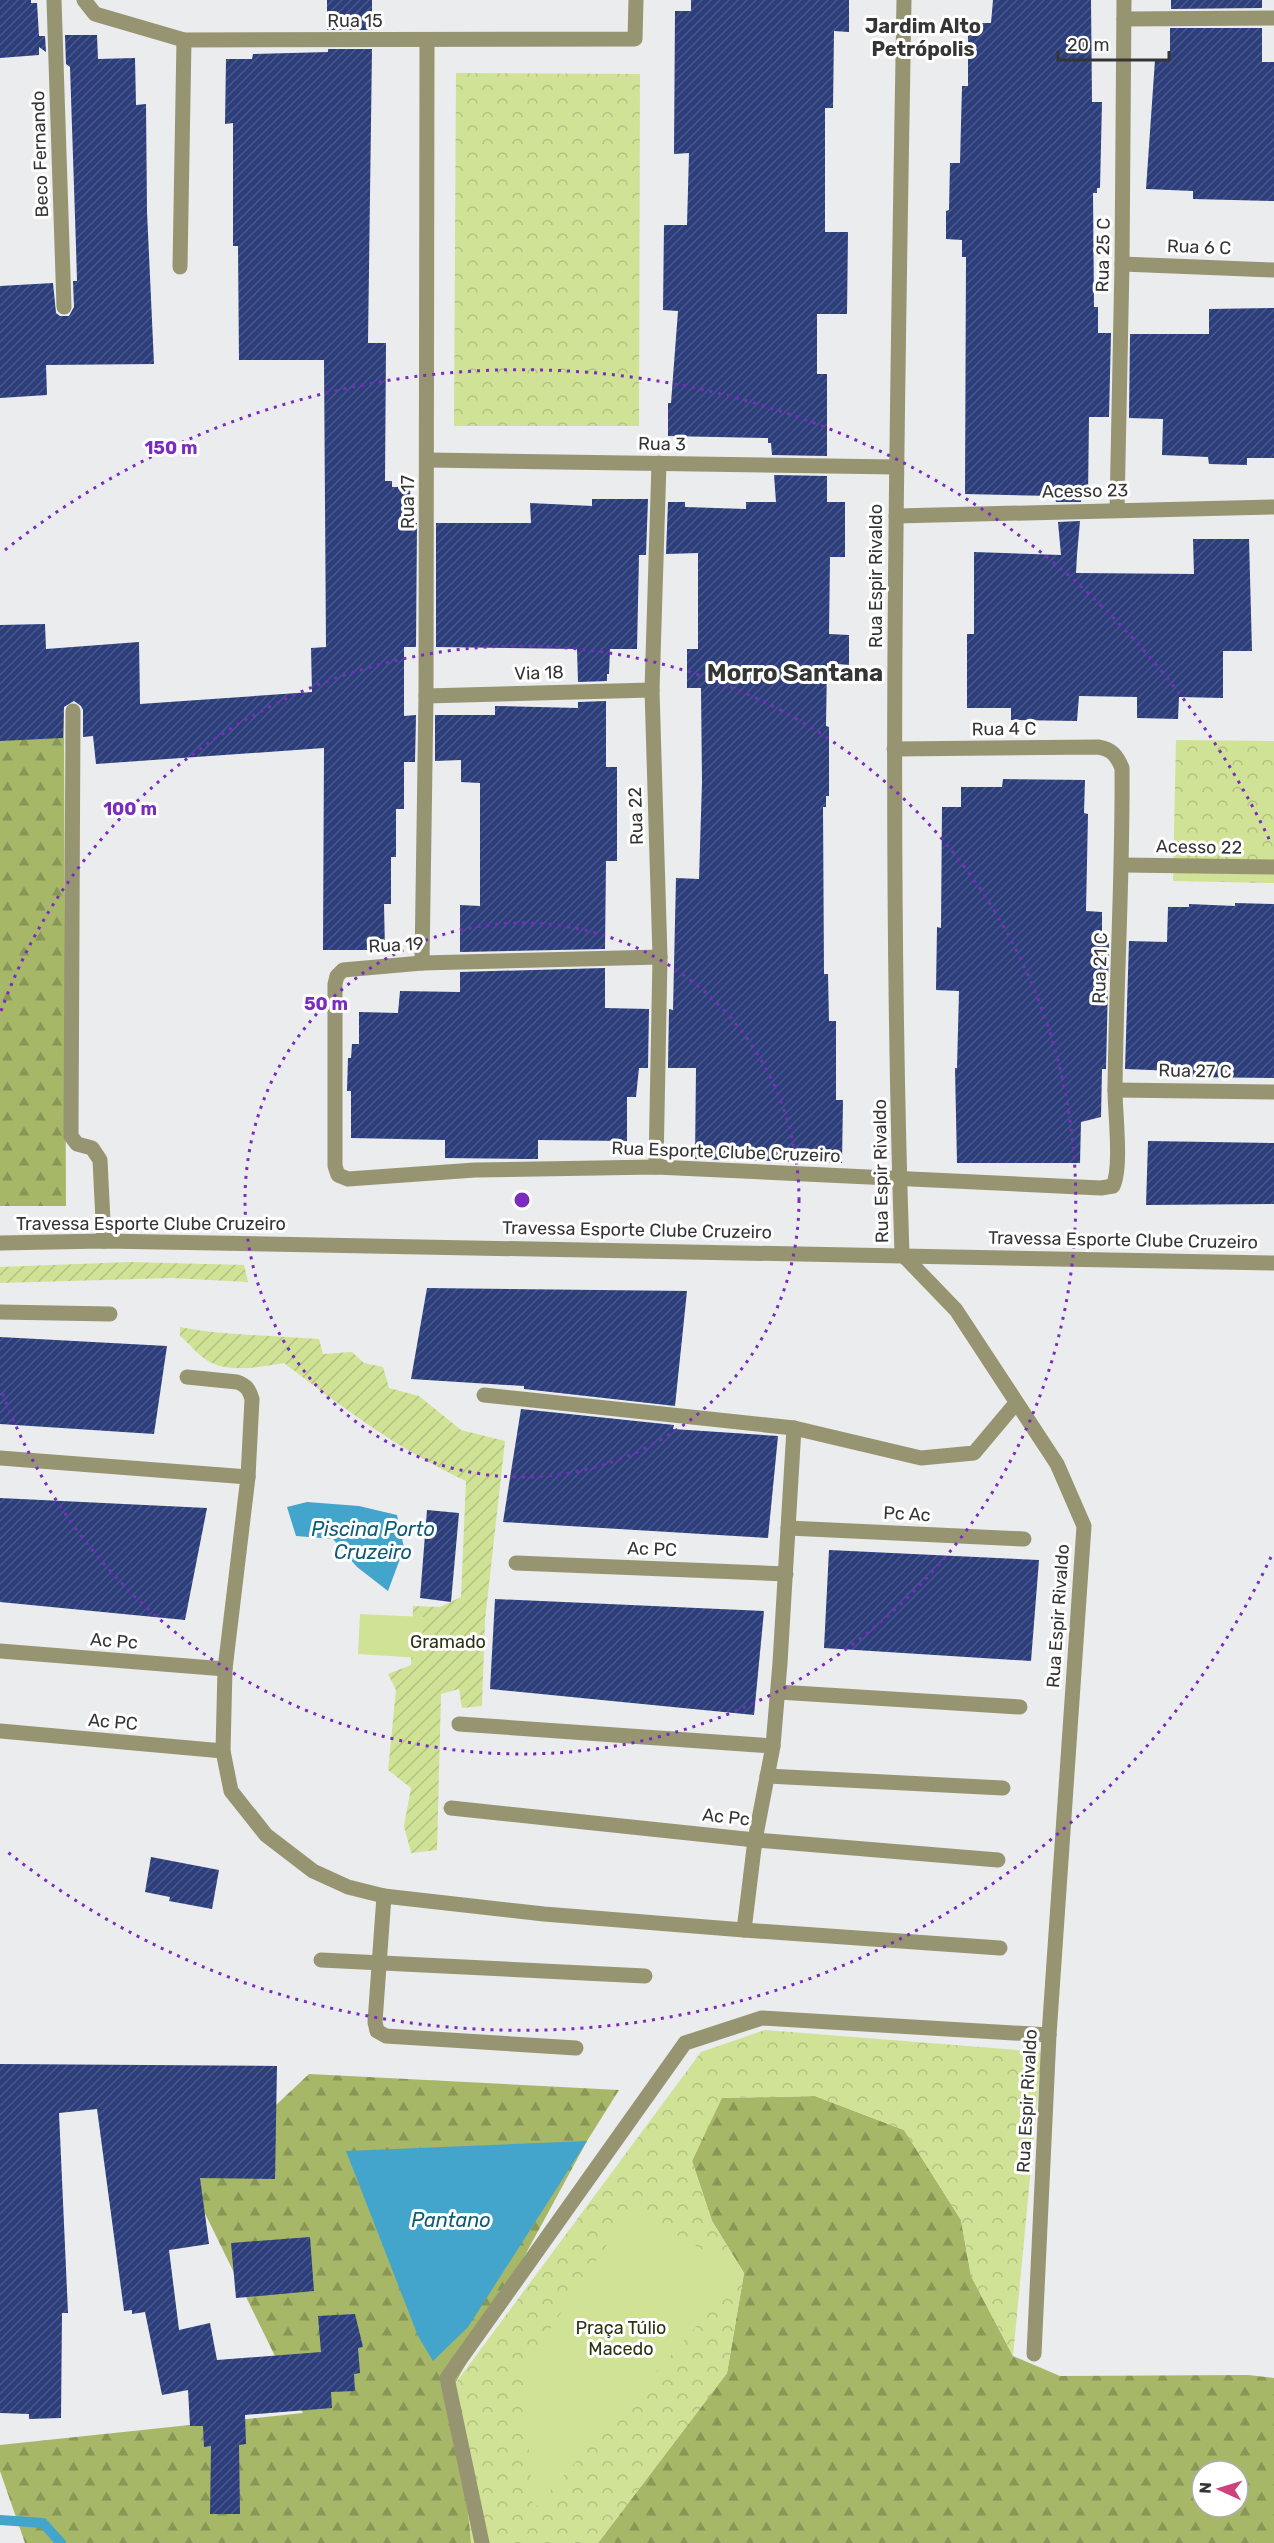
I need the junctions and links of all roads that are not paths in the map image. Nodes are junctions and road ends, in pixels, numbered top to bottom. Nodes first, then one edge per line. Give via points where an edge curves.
1 (54, 0) edge
2 (84, 0) edge
3 (636, 0) edge
4 (904, 0) edge
5 (1124, 0) edge
6 (1274, 18) edge
7 (1124, 19) junction
8 (184, 40) junction
9 (427, 41) junction
10 (1122, 264) junction
11 (180, 267) dead end
12 (1274, 270) edge
13 (64, 308) dead end
14 (428, 460) junction
15 (659, 463) junction
16 (896, 467) junction
17 (1274, 507) edge
18 (1117, 510) junction
19 (896, 516) junction
20 (652, 690) junction
21 (426, 696) junction
22 (73, 711) dead end
23 (894, 749) junction
24 (1114, 753) joint
25 (1123, 865) junction
26 (1274, 867) edge
27 (660, 957) junction
28 (423, 963) junction
29 (1115, 1090) junction
30 (1274, 1092) edge
31 (656, 1167) junction
32 (338, 1175) joint
33 (900, 1177) junction
34 (1113, 1186) joint
35 (104, 1241) junction
36 (0, 1243) edge
37 (902, 1254) junction
38 (1274, 1263) edge
39 (0, 1312) edge
40 (110, 1314) dead end
41 (188, 1377) dead end
42 (484, 1395) dead end
43 (1016, 1403) junction
44 (794, 1428) junction
45 (0, 1458) edge
46 (248, 1476) junction
47 (788, 1528) junction
48 (1024, 1539) dead end
49 (516, 1563) dead end
50 (786, 1574) junction
51 (0, 1651) edge
52 (225, 1669) junction
53 (778, 1692) junction
54 (1020, 1707) dead end
55 (459, 1724) dead end
56 (0, 1731) edge
57 (772, 1746) junction
58 (223, 1751) junction
59 (767, 1776) junction
60 (1003, 1788) dead end
61 (451, 1808) dead end
62 (755, 1840) junction
63 (998, 1860) dead end
64 (384, 1896) junction
65 (744, 1930) junction
66 (1000, 1948) dead end
67 (321, 1960) dead end
68 (378, 1961) junction
69 (645, 1976) dead end
70 (1050, 2035) junction
71 (576, 2048) dead end
72 (1034, 2354) dead end
73 (482, 2543) edge

1 - 13 street, Beco Fernando
2 - 8 street, Rua 15 via 95,14
3 - 9 street, Rua 15 via 635,39
4 - 16 street, Rua Espir Rivaldo
5 - 7 street, Rua 25 C
6 - 7 street
7 - 10 street, Rua 25 C
8 - 9 street, Rua 15
8 - 11 street
9 - 14 street, Rua 17
10 - 12 street, Rua 6 C
10 - 18 street, Rua 25 C
14 - 15 street, Rua 3
14 - 21 street, Rua 17
15 - 16 street, Rua 3
15 - 20 street, Rua 22
16 - 19 street, Rua Espir Rivaldo
17 - 18 street, Acesso 23
18 - 19 street, Acesso 23
19 - 23 street, Rua Espir Rivaldo
20 - 21 street, Via 18
20 - 27 street, Rua 22
21 - 28 street, Rua 17
22 - 35 street via 71,1136 77,1144 92,1148 100,1160
23 - 24 street, Rua 4 C via 1098,747
23 - 33 street, Rua Espir Rivaldo
24 - 25 street, Rua 21 C via 1122,768
25 - 26 street, Acesso 22
25 - 29 street, Rua 21 C
27 - 28 street, Rua 19
27 - 31 street, Rua 22
28 - 32 street, Rua 19 via 350,968 337,976
29 - 30 street, Rua 27 C
29 - 34 street, Rua 21 C via 1117,1172
31 - 32 street, Rua Esporte Clube Cruzeiro via 475,1170 348,1179
31 - 33 street, Rua Esporte Clube Cruzeiro
33 - 34 street, Rua Esporte Clube Cruzeiro
33 - 37 street, Rua Espir Rivaldo
35 - 36 street, Travessa Esporte Clube Cruzeiro
35 - 37 street, Travessa Esporte Clube Cruzeiro
37 - 38 street, Travessa Esporte Clube Cruzeiro
37 - 43 street, Rua Espir Rivaldo via 956,1310
39 - 40 street
41 - 46 street via 237,1382 250,1391
42 - 44 street
43 - 44 street via 974,1453 921,1458
43 - 70 street, Rua Espir Rivaldo via 1058,1464 1084,1526
44 - 47 street
45 - 46 street
46 - 52 street
47 - 48 street, Pc Ac
47 - 50 street
49 - 50 street, Ac PC
50 - 53 street
51 - 52 street, Ac Pc
52 - 58 street
53 - 54 street
53 - 57 street
55 - 57 street
56 - 58 street, Ac PC
57 - 59 street
58 - 64 street via 231,1791 266,1835 314,1871 348,1887
59 - 60 street
59 - 62 street
61 - 62 street, Ac Pc
62 - 63 street, Ac Pc
62 - 65 street
64 - 65 street
64 - 68 street
65 - 66 street
67 - 68 street
68 - 69 street
68 - 71 street via 375,2022 377,2031 386,2036
70 - 72 street, Rua Espir Rivaldo
70 - 73 street via 762,2018 685,2043 447,2378

